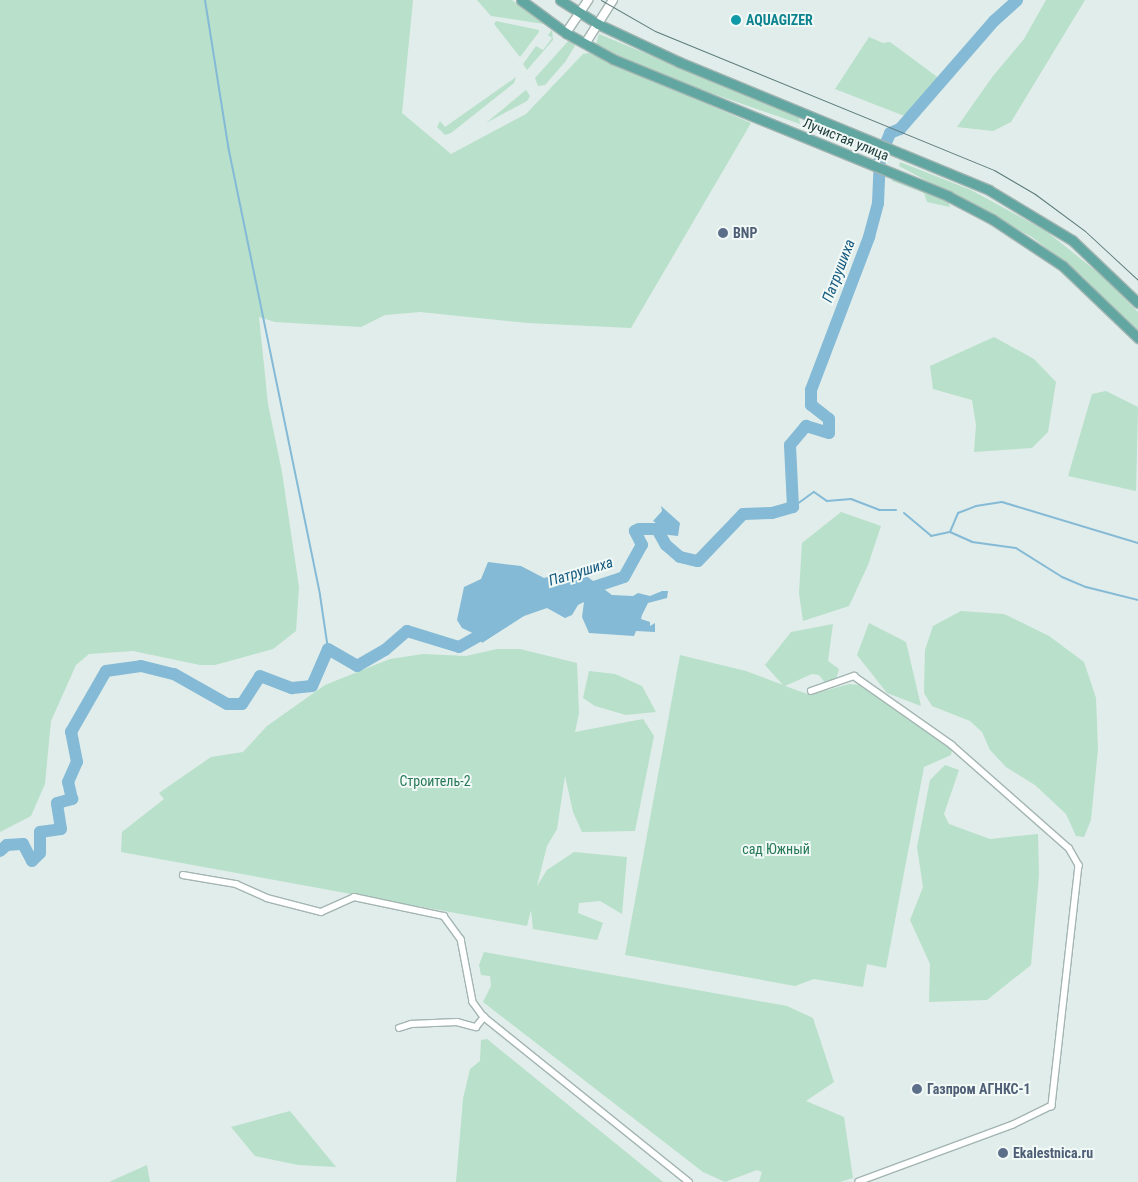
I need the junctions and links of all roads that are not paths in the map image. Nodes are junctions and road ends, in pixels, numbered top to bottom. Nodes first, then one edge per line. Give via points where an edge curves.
1 (521, 0) edge
2 (560, 0) edge
3 (588, 0) edge
4 (613, 0) edge
5 (579, 13) junction
6 (598, 24) junction
7 (566, 33) junction
8 (585, 44) junction
9 (1138, 303) edge
10 (1138, 338) edge
11 (811, 691) dead end
12 (183, 875) dead end
13 (484, 1018) junction
14 (399, 1028) dead end
15 (689, 1182) edge
16 (859, 1182) edge

1 - 7 main road, Лучистая улица
2 - 5 main road, Лучистая улица
3 - 5 street
4 - 6 street
5 - 6 main road, Лучистая улица
5 - 7 street
6 - 8 street
6 - 9 main road, Лучистая улица via 728,83 968,179 1049,225 1092,257
7 - 8 main road, Лучистая улица
8 - 10 main road, Лучистая улица via 621,62 904,178 992,219 1045,252 1096,294
11 - 16 street via 854,676 952,745 1069,848 1079,865 1052,1106 1035,1116
12 - 13 street via 236,884 267,898 321,912 354,897 444,916 461,939 473,1002
13 - 14 street via 476,1027 457,1022 411,1024
13 - 15 street

